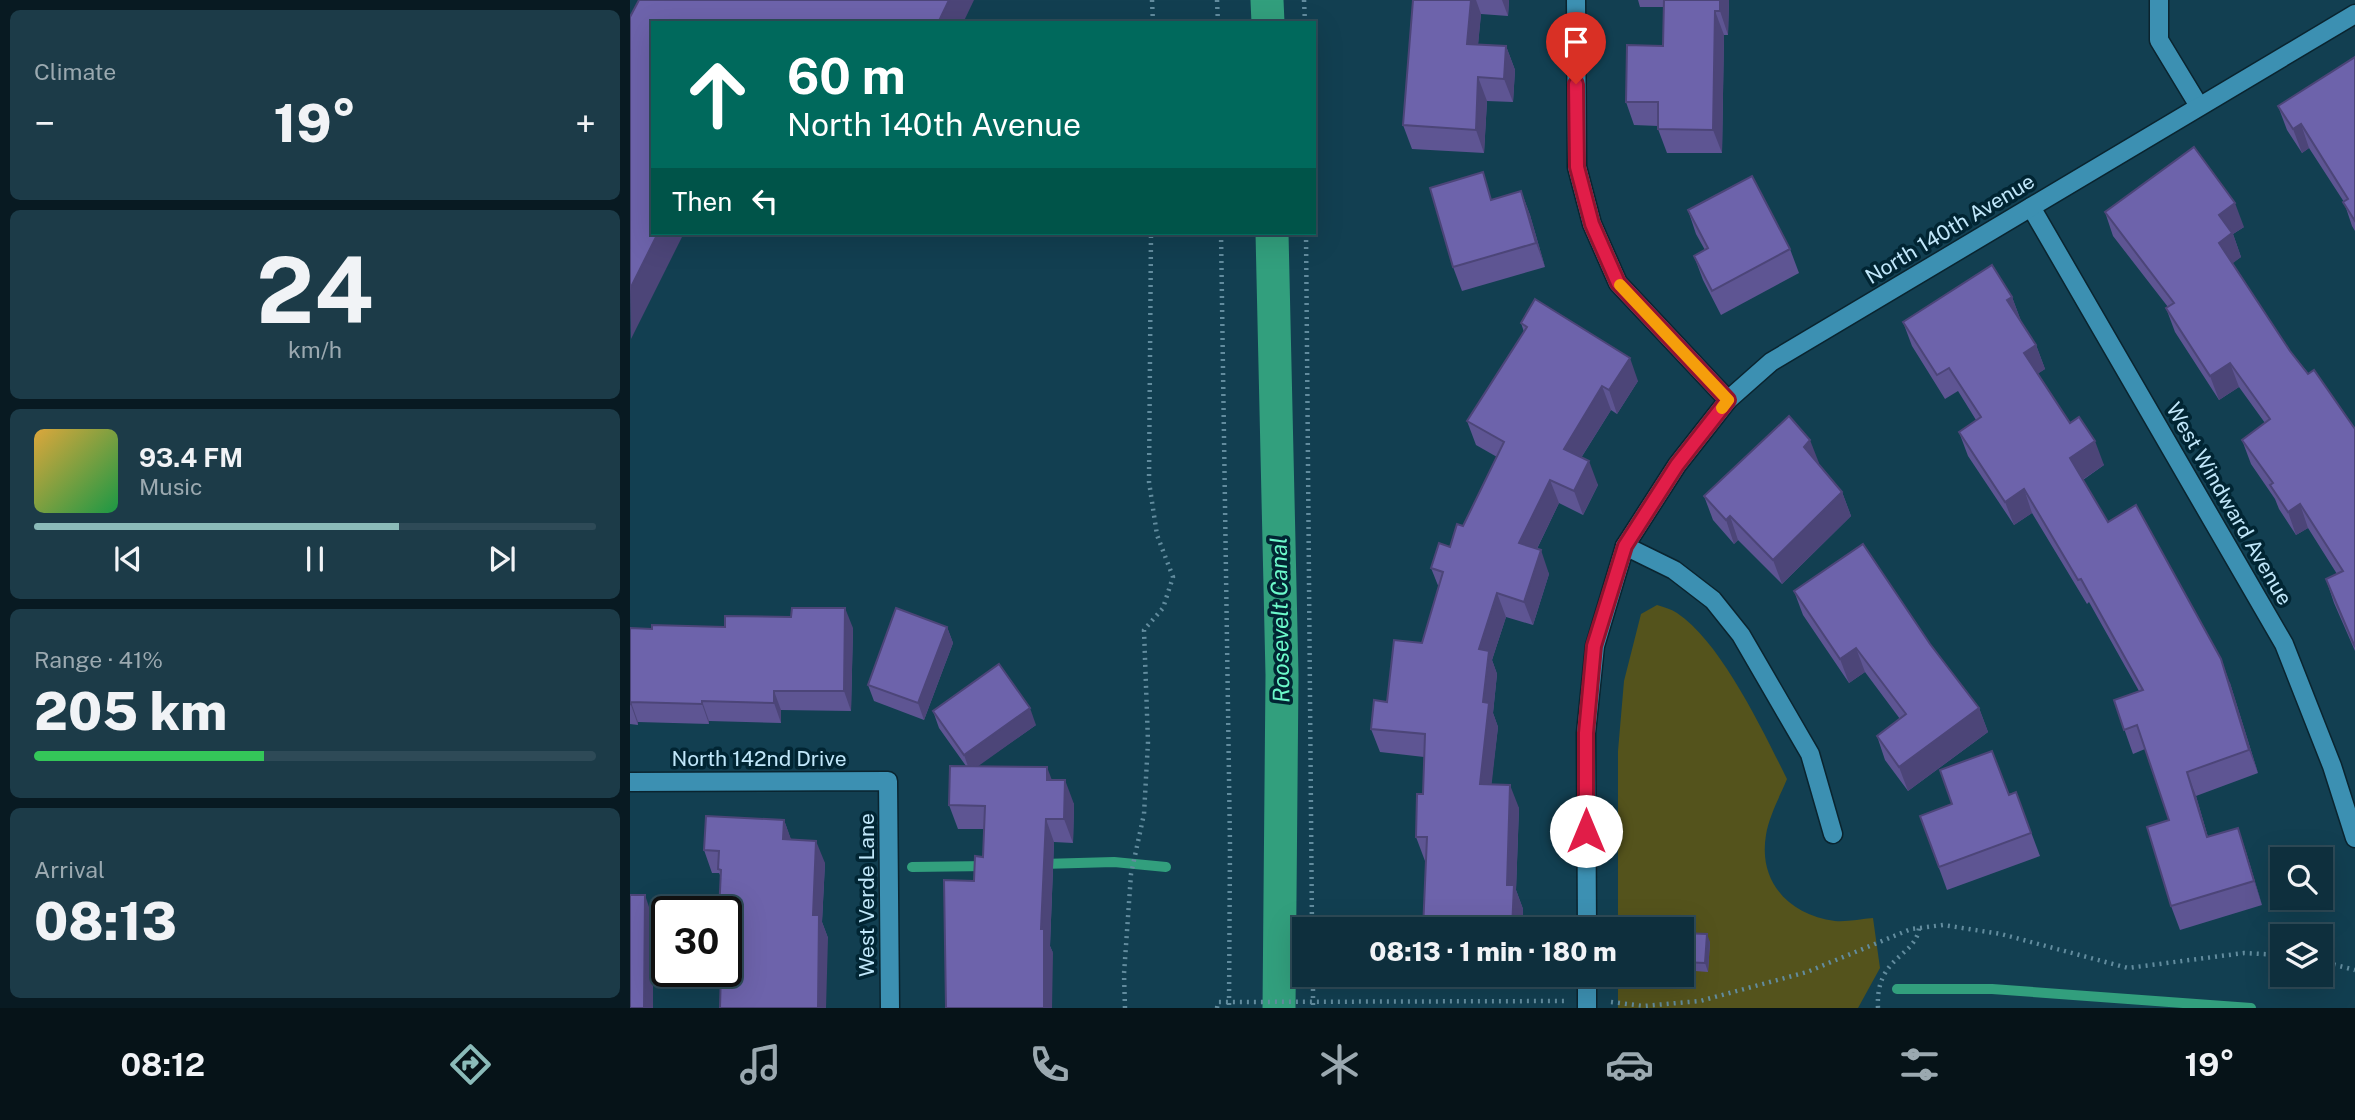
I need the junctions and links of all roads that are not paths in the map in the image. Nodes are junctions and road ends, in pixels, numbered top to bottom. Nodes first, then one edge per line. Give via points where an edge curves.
1 (1576, 0) edge
2 (2159, 0) edge
3 (2355, 15) edge
4 (2199, 106) junction
5 (2031, 207) junction
6 (1728, 400) junction
7 (1625, 546) junction
8 (888, 781) joint
9 (630, 782) edge
10 (1833, 834) dead end
11 (2355, 838) edge
12 (1587, 917) edge
13 (1587, 987) edge
14 (890, 1008) edge
15 (1587, 1008) edge

1 - 6 street via 1577,167 1592,224 1618,283
2 - 4 street via 2159,40
3 - 4 street, North 140th Avenue
4 - 5 street, North 140th Avenue
5 - 6 street, North 140th Avenue via 1771,362
5 - 11 street, West Windward Avenue via 2284,645
6 - 7 street, North 140th Avenue via 1677,465
7 - 10 street via 1674,570 1713,600 1741,635 1810,754
7 - 12 street, North 140th Avenue via 1594,646 1586,733
8 - 9 street, North 142nd Drive
8 - 14 street, West Verde Lane
13 - 15 street

